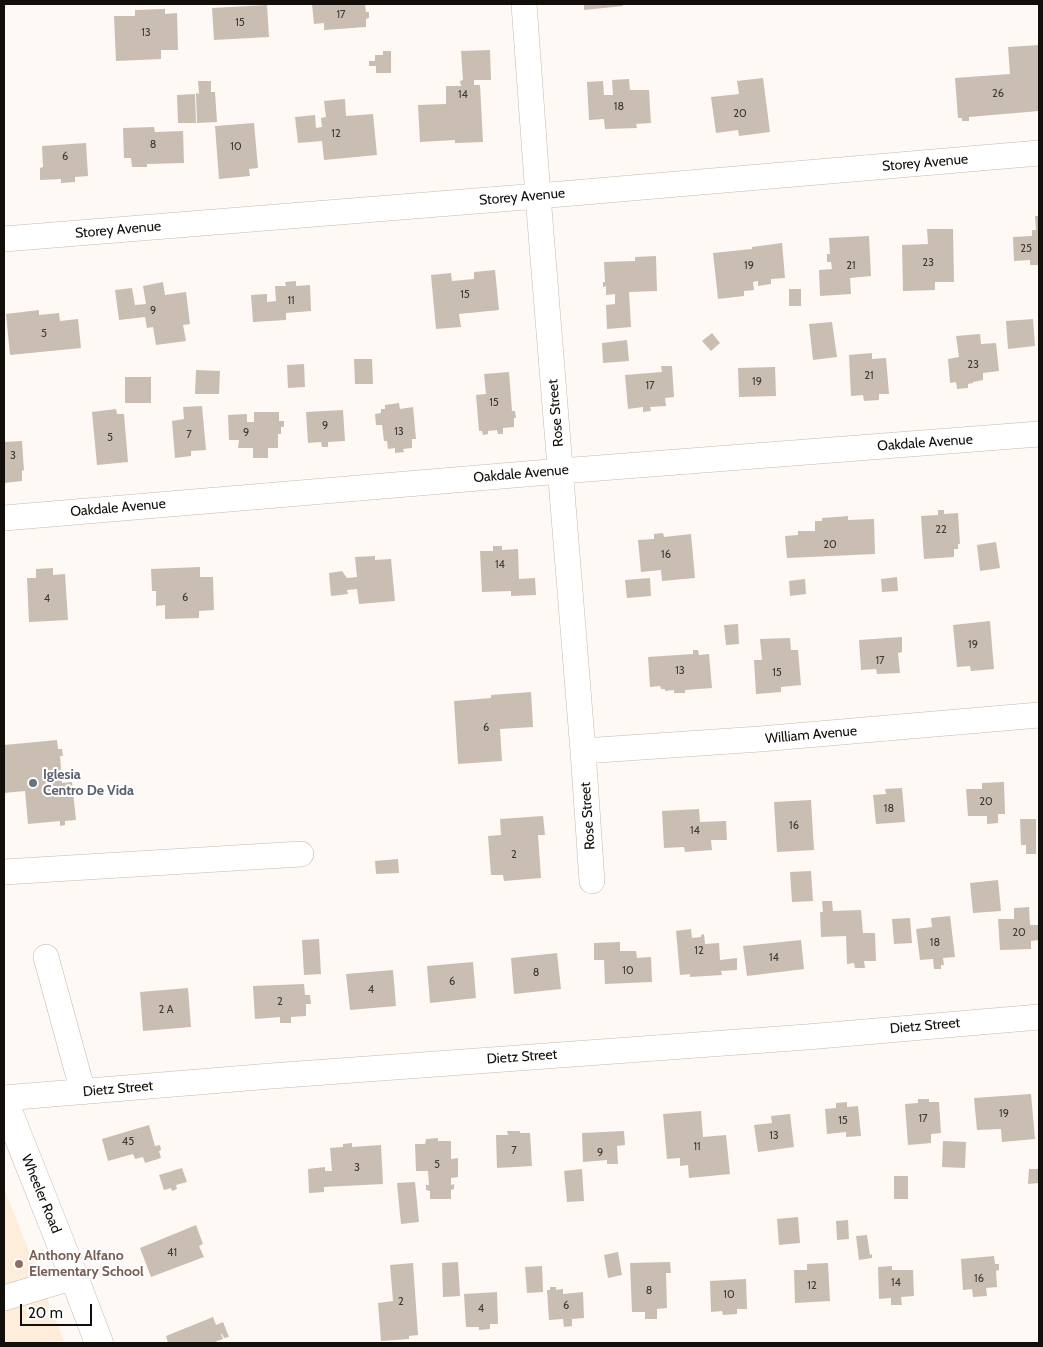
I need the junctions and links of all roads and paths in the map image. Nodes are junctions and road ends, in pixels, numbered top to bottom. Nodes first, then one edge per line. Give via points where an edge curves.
1 (524, 4) edge
2 (1039, 153) edge
3 (538, 196) junction
4 (4, 239) edge
5 (1039, 434) edge
6 (560, 471) junction
7 (4, 518) edge
8 (1039, 715) edge
9 (583, 751) junction
10 (301, 854) dead end
11 (4, 872) edge
12 (592, 881) dead end
13 (46, 957) dead end
14 (1039, 1016) edge
15 (83, 1092) junction
16 (4, 1100) edge
17 (74, 1277) junction
18 (4, 1298) edge
19 (99, 1343) edge

1 - 3 street, Rose Street
2 - 3 street, Storey Avenue
3 - 4 street, Storey Avenue
3 - 6 street, Rose Street
5 - 6 street, Oakdale Avenue
6 - 7 street, Oakdale Avenue
6 - 9 street, Rose Street
8 - 9 street, William Avenue
9 - 12 street, Rose Street
10 - 11 street
13 - 15 street
14 - 15 street, Dietz Street via 807,1037
15 - 16 street, Dietz Street
16 - 17 main road, Wheeler Road
17 - 18 street
17 - 19 main road, Wheeler Road

